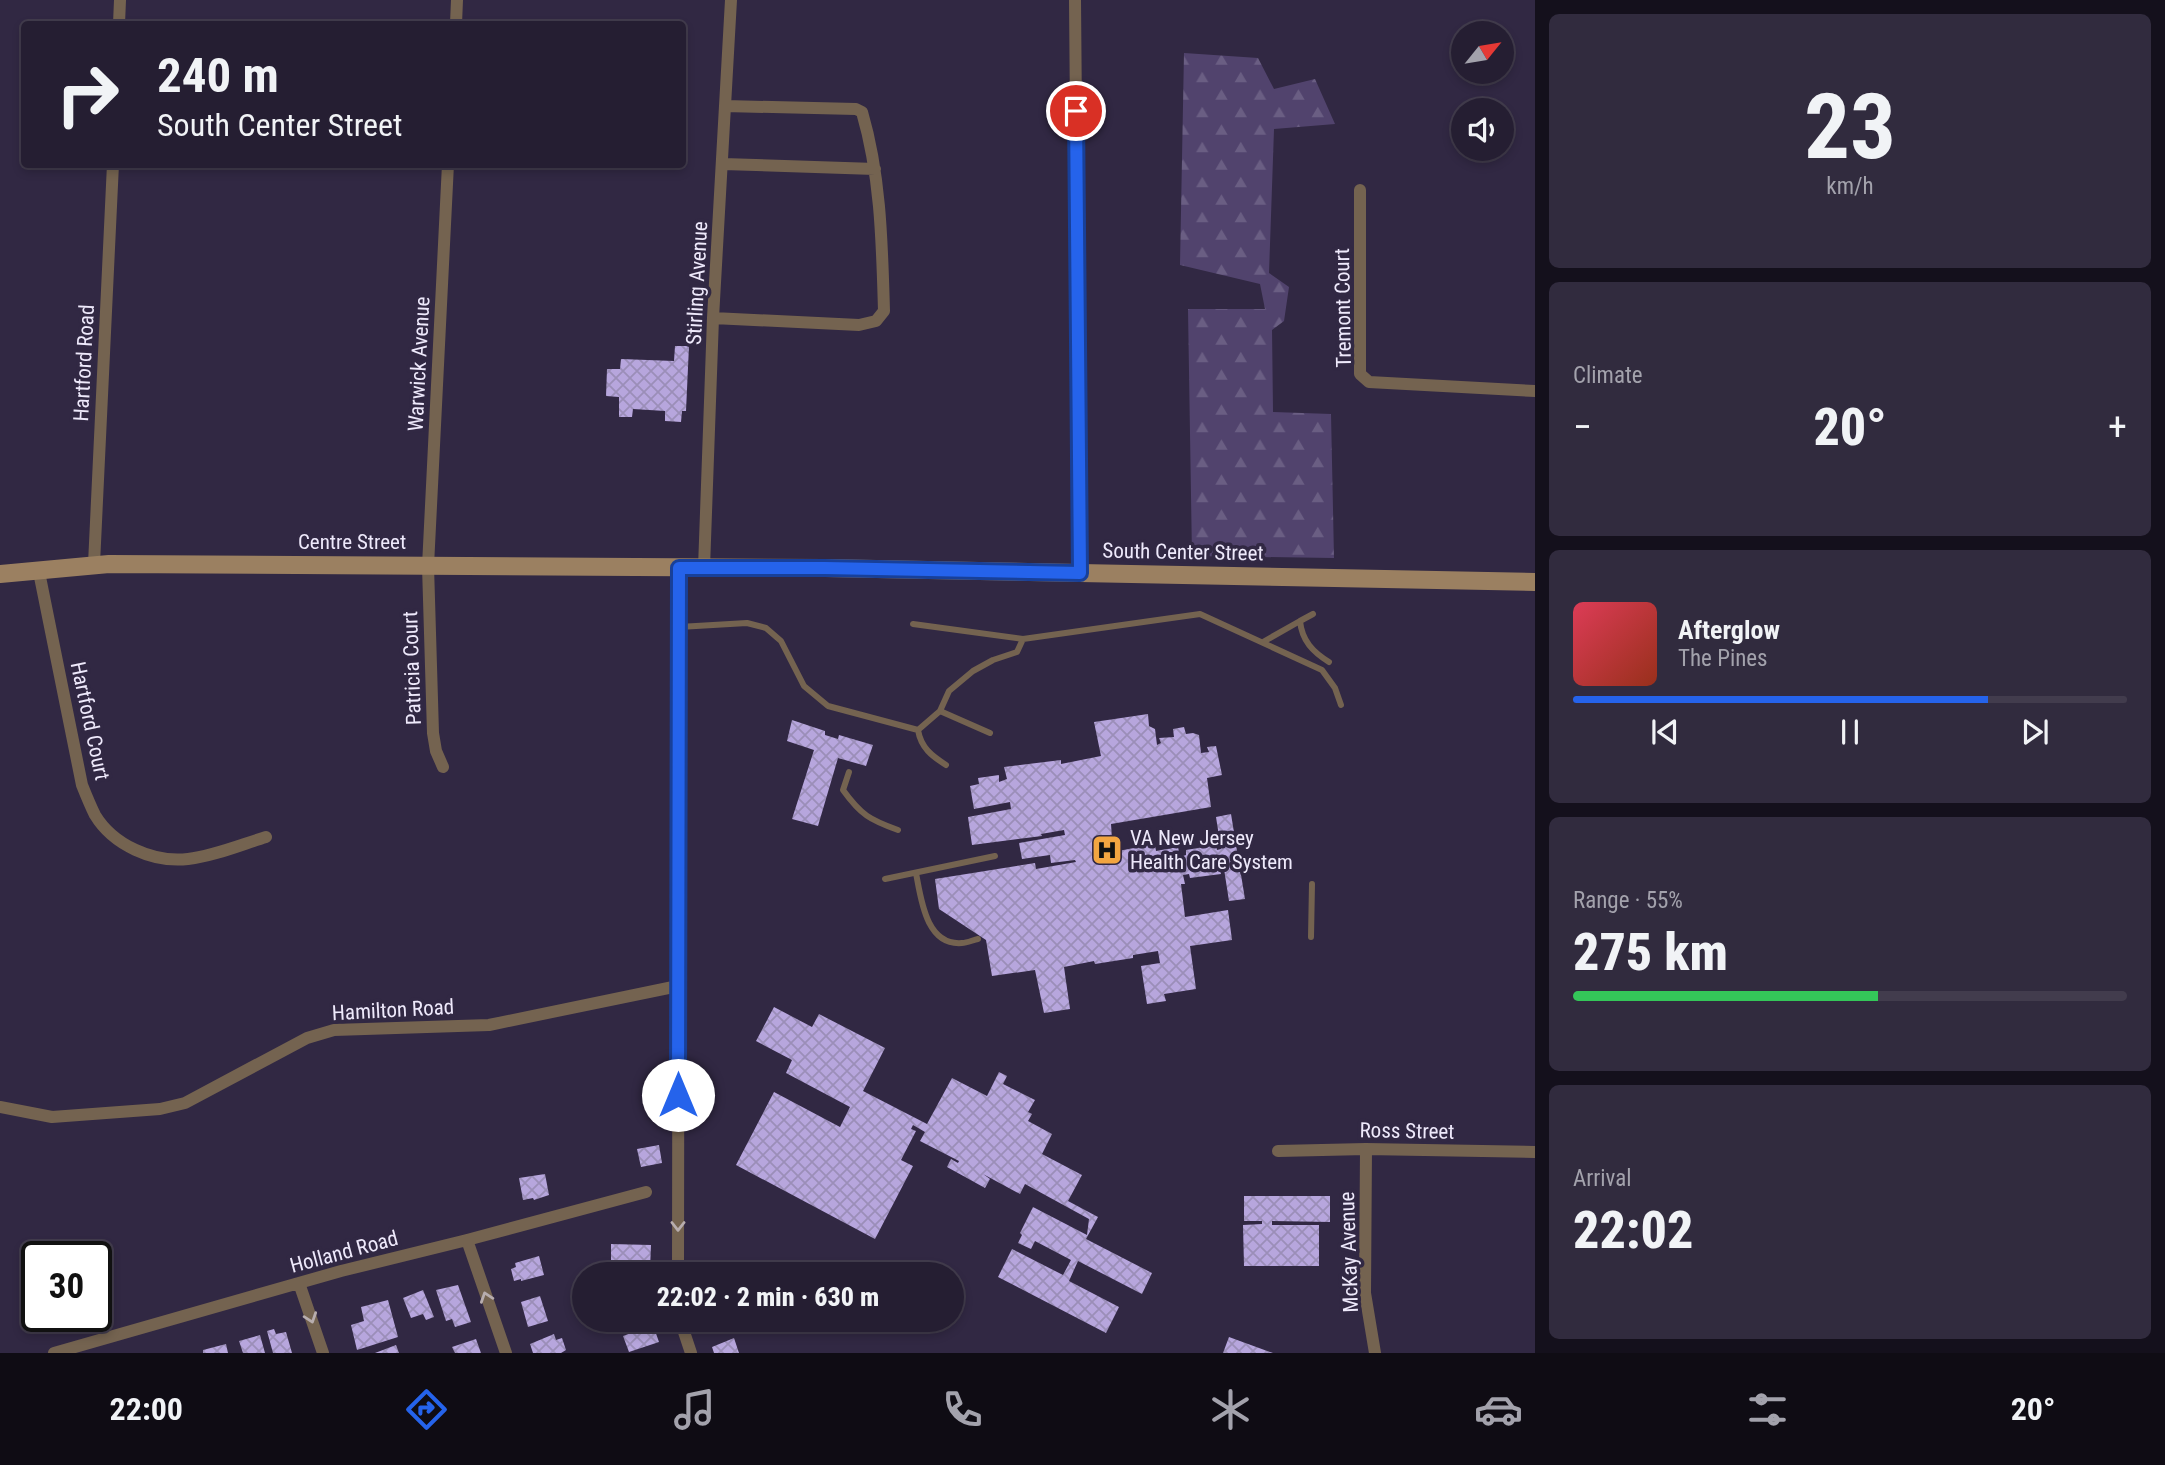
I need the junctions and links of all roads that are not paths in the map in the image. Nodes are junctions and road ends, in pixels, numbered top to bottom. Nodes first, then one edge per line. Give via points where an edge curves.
1 (120, 0) edge
2 (457, 0) edge
3 (731, 0) edge
4 (1076, 0) edge
5 (119, 21) edge
6 (456, 21) edge
7 (725, 106) junction
8 (723, 164) junction
9 (113, 168) edge
10 (448, 168) edge
11 (875, 169) junction
12 (1360, 190) dead end
13 (713, 318) junction
14 (1535, 391) edge
15 (94, 564) junction
16 (428, 566) junction
17 (679, 568) junction
18 (704, 568) junction
19 (39, 572) junction
20 (1080, 573) junction
21 (0, 574) edge
22 (1535, 582) edge
23 (1313, 614) dead end
24 (1300, 621) junction
25 (913, 624) dead end
26 (679, 627) junction
27 (1023, 639) junction
28 (1263, 642) junction
29 (1329, 662) dead end
30 (1341, 705) dead end
31 (940, 711) junction
32 (918, 730) junction
33 (990, 733) dead end
34 (946, 765) dead end
35 (443, 767) dead end
36 (849, 772) dead end
37 (898, 830) dead end
38 (266, 837) dead end
39 (995, 856) dead end
40 (916, 873) junction
41 (885, 879) dead end
42 (1312, 884) dead end
43 (1311, 937) dead end
44 (978, 939) dead end
45 (678, 986) junction
46 (0, 1107) edge
47 (1366, 1149) junction
48 (1278, 1151) dead end
49 (1535, 1152) edge
50 (646, 1192) dead end
51 (467, 1240) junction
52 (678, 1262) edge
53 (299, 1283) junction
54 (684, 1332) edge
55 (54, 1353) edge
56 (323, 1353) edge
57 (506, 1353) edge
58 (691, 1353) edge
59 (1375, 1353) edge

1 - 5 street
2 - 6 street
3 - 7 street, Stirling Avenue
4 - 20 street
7 - 8 street, Stirling Avenue
7 - 11 street via 856,109 862,112
8 - 11 street
8 - 13 street, Stirling Avenue
9 - 15 street, Hartford Road
10 - 16 street, Warwick Avenue
11 - 13 street via 884,311 876,321 859,326
12 - 14 street, Tremont Court via 1360,374 1369,382
13 - 18 street, Stirling Avenue
15 - 16 main road, Centre Street
15 - 19 main road, Centre Street
16 - 17 main road, Centre Street
16 - 35 street, Patricia Court via 433,733
17 - 18 main road, Centre Street
17 - 26 street
18 - 20 main road, South Center Street
19 - 21 main road, Centre Street
19 - 38 street, Hartford Court via 82,785 96,816 110,833 148,855 186,859
20 - 22 main road, South Center Street
23 - 24 lane
24 - 28 lane
24 - 29 lane via 1301,633 1314,652
25 - 27 lane
26 - 32 lane via 747,623 766,628 781,641 804,686 828,706
26 - 45 street
27 - 28 lane via 1200,614
27 - 31 lane via 1017,652 973,671 949,691
28 - 30 lane via 1322,670
31 - 32 lane
31 - 33 lane
32 - 34 lane via 929,754
36 - 37 lane via 843,790 854,806 872,820
39 - 40 lane
40 - 41 lane
40 - 44 lane via 930,927 943,940 961,943
42 - 43 lane
45 - 46 street, Hamilton Road via 489,1025 334,1030 307,1038 185,1103 160,1109 52,1117
45 -> 52 street
47 - 48 street, Ross Street
47 - 49 street, Ross Street
47 - 59 street, McKay Avenue via 1365,1293
50 - 51 street, Holland Road
51 - 53 street, Holland Road
57 -> 51 street
53 - 55 street, Holland Road
53 -> 56 street
54 - 58 street

